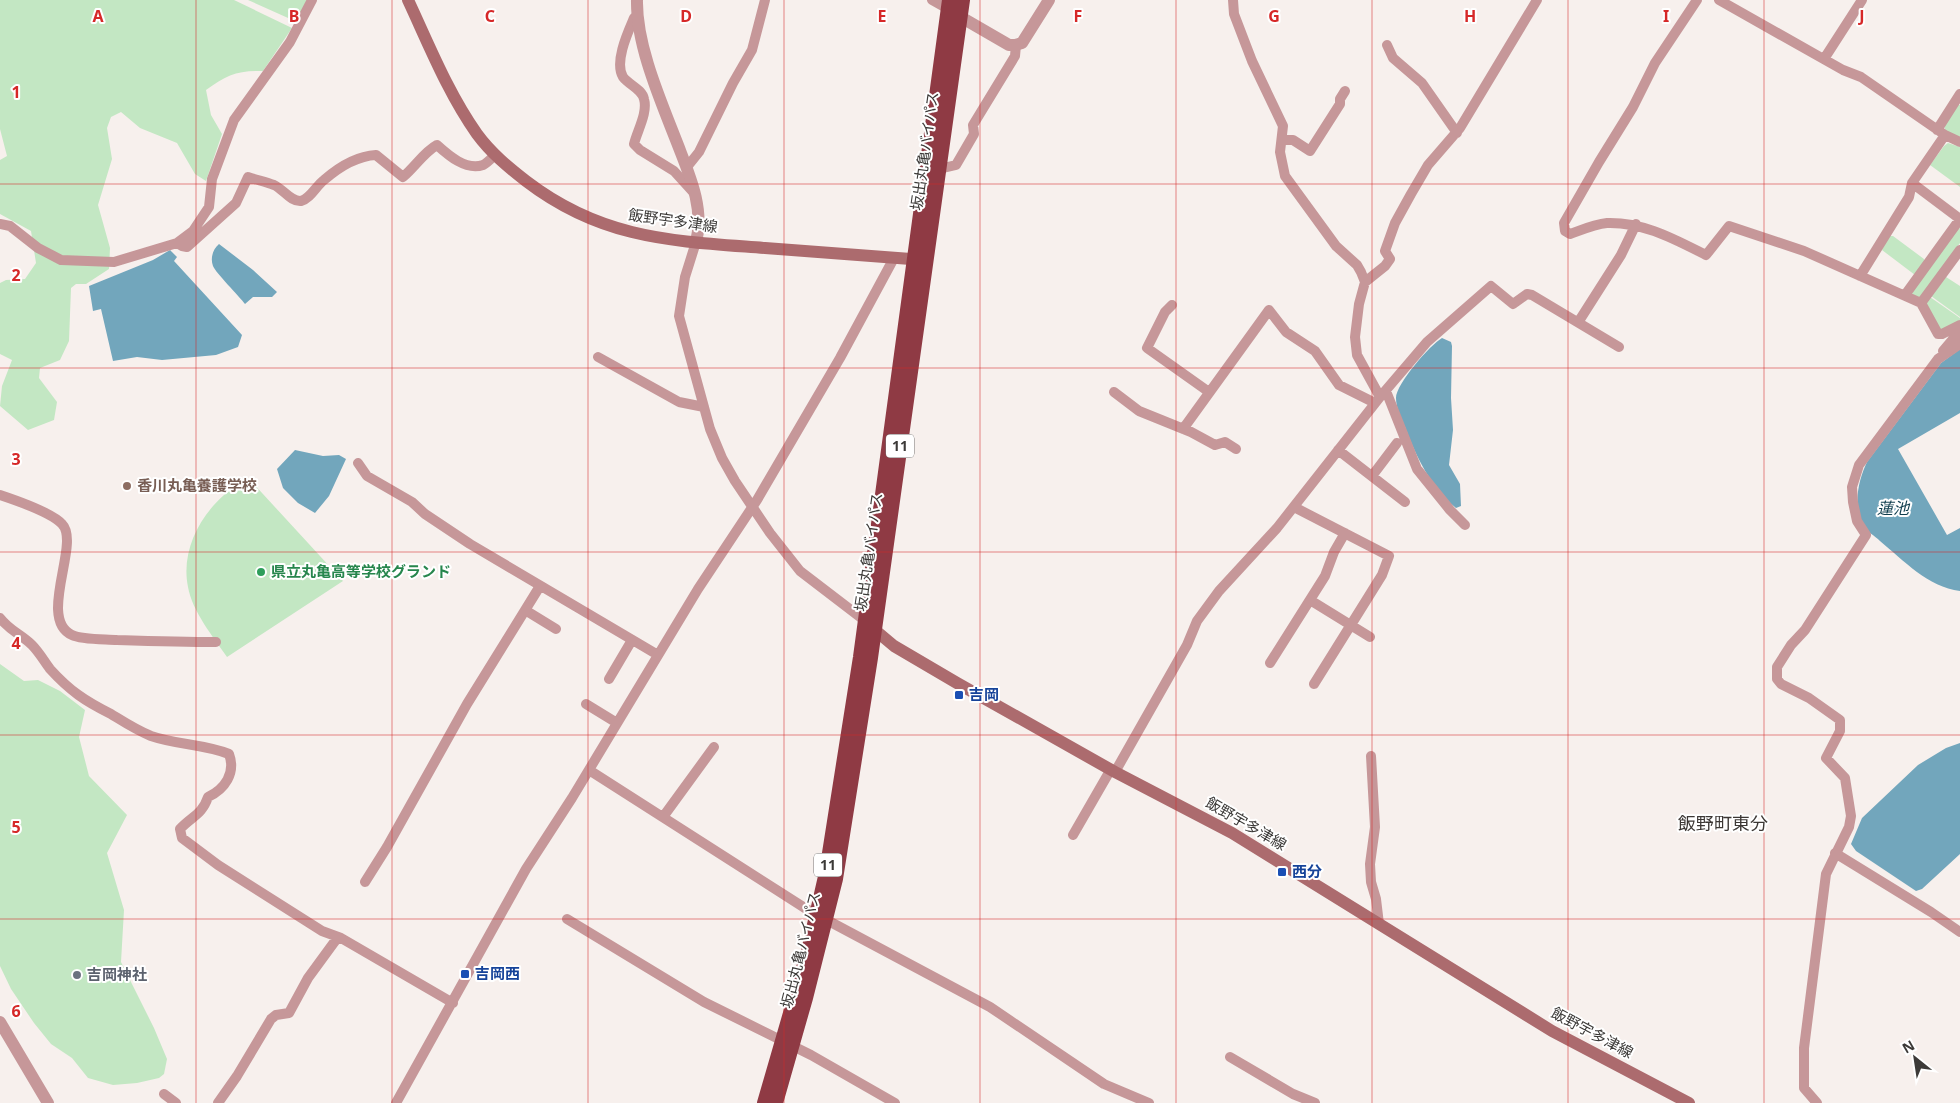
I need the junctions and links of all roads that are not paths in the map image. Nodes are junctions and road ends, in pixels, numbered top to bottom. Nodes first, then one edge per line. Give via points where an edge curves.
1 (312, 0) edge
2 (408, 0) edge
3 (637, 0) edge
4 (764, 0) edge
5 (932, 0) edge
6 (962, 0) edge
7 (1049, 0) edge
8 (1233, 0) edge
9 (1537, 0) edge
10 (1697, 0) edge
11 (1719, 0) edge
12 (1862, 0) edge
13 (952, 9) edge
14 (637, 16) junction
15 (1016, 45) junction
16 (1387, 45) dead end
17 (1824, 60) junction
18 (1345, 91) dead end
19 (1960, 94) edge
20 (1941, 132) junction
21 (1457, 133) junction
22 (1282, 140) junction
23 (1960, 142) edge
24 (495, 155) junction
25 (687, 167) junction
26 (939, 169) junction
27 (1912, 183) junction
28 (694, 193) junction
29 (1960, 219) edge
30 (0, 224) edge
31 (1636, 224) junction
32 (696, 242) junction
33 (176, 243) junction
34 (1960, 250) edge
35 (894, 258) junction
36 (920, 259) junction
37 (1860, 276) junction
38 (1365, 282) junction
39 (1904, 295) junction
40 (1921, 303) junction
41 (1172, 305) dead end
42 (1579, 321) junction
43 (1960, 325) edge
44 (1960, 335) edge
45 (1960, 344) edge
46 (1619, 347) dead end
47 (598, 357) dead end
48 (1938, 359) junction
49 (1114, 392) dead end
50 (1209, 392) junction
51 (1380, 397) junction
52 (704, 407) junction
53 (1183, 429) junction
54 (1397, 443) dead end
55 (1236, 448) dead end
56 (1338, 450) junction
57 (358, 463) dead end
58 (1372, 476) junction
59 (892, 492) junction
60 (0, 495) edge
61 (1405, 502) dead end
62 (753, 506) junction
63 (1294, 506) junction
64 (1465, 525) dead end
65 (1345, 532) junction
66 (540, 586) junction
67 (1310, 600) junction
68 (525, 610) junction
69 (0, 618) edge
70 (864, 620) junction
71 (1350, 626) junction
72 (556, 629) dead end
73 (874, 632) junction
74 (1370, 637) dead end
75 (632, 640) junction
76 (216, 642) dead end
77 (658, 655) junction
78 (1270, 663) dead end
79 (609, 679) dead end
80 (1314, 684) dead end
81 (586, 704) dead end
82 (617, 723) junction
83 (714, 747) dead end
84 (1371, 756) dead end
85 (589, 770) junction
86 (1113, 771) junction
87 (663, 817) junction
88 (1073, 834) dead end
89 (1835, 853) junction
90 (365, 882) dead end
91 (821, 917) junction
92 (567, 919) dead end
93 (1380, 924) junction
94 (1960, 932) edge
95 (338, 937) junction
96 (453, 1003) junction
97 (0, 1022) edge
98 (788, 1044) junction
99 (1230, 1057) dead end
100 (164, 1094) dead end
101 (1676, 1097) edge
102 (48, 1103) edge
103 (176, 1103) edge
104 (218, 1103) edge
105 (396, 1103) edge
106 (764, 1103) edge
107 (776, 1103) edge
108 (895, 1103) edge
109 (1149, 1103) edge
110 (1315, 1103) edge
111 (1689, 1103) edge
112 (1817, 1103) edge

1 - 33 street via 290,42 234,120 212,179 209,207 193,231
2 - 24 main road, 飯野宇多津線 via 457,102
3 - 14 street
4 - 25 street via 752,50
5 - 13 street
6 - 13 highway, 坂出丸亀バイパス / 11
7 - 15 street via 1022,43
8 - 22 street via 1234,14 1252,61 1283,126
9 - 21 street
10 - 31 street via 1655,63 1564,228 1570,234 1605,223
11 - 17 street
12 - 17 street
13 - 15 street via 1009,44
13 - 26 highway, 坂出丸亀バイパス / 11
13 - 36 highway, 坂出丸亀バイパス / 11
14 - 25 street via 643,47
14 - 28 street via 623,42 621,64 623,77 644,98 644,111 634,144 674,171
15 - 26 street via 1015,56 973,125 974,134 956,165
16 - 21 street via 1393,58 1422,83
17 - 20 street via 1860,77
18 - 22 street via 1310,151 1293,140
19 - 20 street
20 - 23 street
20 - 27 street
21 - 38 street via 1428,165 1395,223 1385,251 1390,259
22 - 38 street via 1284,176 1336,246 1357,265
24 - 32 main road, 飯野宇多津線 via 547,197 602,224 646,236
24 - 33 street via 483,165 471,166 459,162 437,145 403,176 376,155 364,156 324,180 301,201 275,186 248,177 236,203 214,224 187,247
25 - 28 street
26 - 36 highway, 坂出丸亀バイパス / 11
27 - 29 street
27 - 37 street via 1909,197
28 - 32 street via 699,209
29 - 39 street
30 - 33 street via 10,226 38,248 61,260 114,262
31 - 37 street via 1663,233 1706,255 1729,226 1804,251
31 - 42 street via 1621,255
32 - 35 main road, 飯野宇多津線
32 - 52 street via 685,277 679,316
34 - 40 street
35 - 36 main road, 飯野宇多津線
35 - 62 street
36 - 59 highway, 坂出丸亀バイパス / 11
37 - 39 street
38 - 51 street via 1355,337 1357,355
39 - 40 street
40 - 43 street via 1938,334
41 - 50 street via 1146,348
42 - 46 street
42 - 51 street via 1532,294 1513,304 1491,286 1427,342
44 - 48 street
45 - 48 street
47 - 52 street via 679,402
48 - 89 street via 1859,465 1852,487 1853,502 1857,521 1866,535 1777,667 1777,679 1781,684 1809,698 1840,720 1840,731 1826,758 1845,778 1850,816 1849,827
49 - 53 street via 1139,410
50 - 51 street via 1269,310 1286,332 1315,351 1339,385
50 - 53 street
51 - 56 street
51 - 64 street via 1417,469
52 - 62 street via 726,468
53 - 55 street via 1215,445 1225,442
54 - 58 street
56 - 58 street
56 - 63 street
57 - 66 street via 367,476
58 - 61 street
59 - 70 highway, 坂出丸亀バイパス / 11
59 - 73 highway, 坂出丸亀バイパス / 11
60 - 76 street via 47,514 62,522 66,529 58,613 64,629 72,635 101,639
62 - 70 street via 800,571
62 - 77 street
63 - 65 street
63 - 86 street via 1278,528 1219,591 1197,621 1187,645
65 - 67 street
65 - 71 street via 1389,556 1382,575
66 - 68 street
66 - 75 street
67 - 71 street
67 - 78 street
68 - 72 street
68 - 90 street
69 - 95 street via 8,628 24,637 50,668 84,700 152,736 187,745 212,747 229,754 232,763 230,776 217,793 208,797 199,814 180,829 182,838 218,865 322,931
70 - 73 main road, 飯野宇多津線
70 - 91 highway, 坂出丸亀バイパス / 11
71 - 74 street
71 - 80 street
73 - 86 main road, 飯野宇多津線 via 957,684
73 - 91 highway, 坂出丸亀バイパス / 11 via 836,879
75 - 77 street
75 - 79 street
77 - 82 street
81 - 82 street
82 - 85 street
83 - 87 street
84 - 93 street via 1375,827 1370,864
85 - 87 street
85 - 96 street via 526,869
86 - 88 street
86 - 93 main road, 飯野宇多津線 via 1232,833
87 - 91 street
89 - 94 street
89 - 112 street via 1826,874 1804,1048 1804,1088
91 - 98 highway, 坂出丸亀バイパス / 11 via 808,951
91 - 109 street via 990,1007 1104,1084
92 - 98 street via 704,1002
93 - 101 main road, 飯野宇多津線 via 1552,1031
95 - 96 street
95 - 104 street via 308,978 289,1013 272,1019
96 - 105 street
97 - 102 street
98 - 106 highway, 坂出丸亀バイパス / 11
98 - 107 highway, 坂出丸亀バイパス / 11
98 - 108 street
99 - 110 street via 1293,1094
100 - 103 street
101 - 111 main road, 飯野宇多津線

